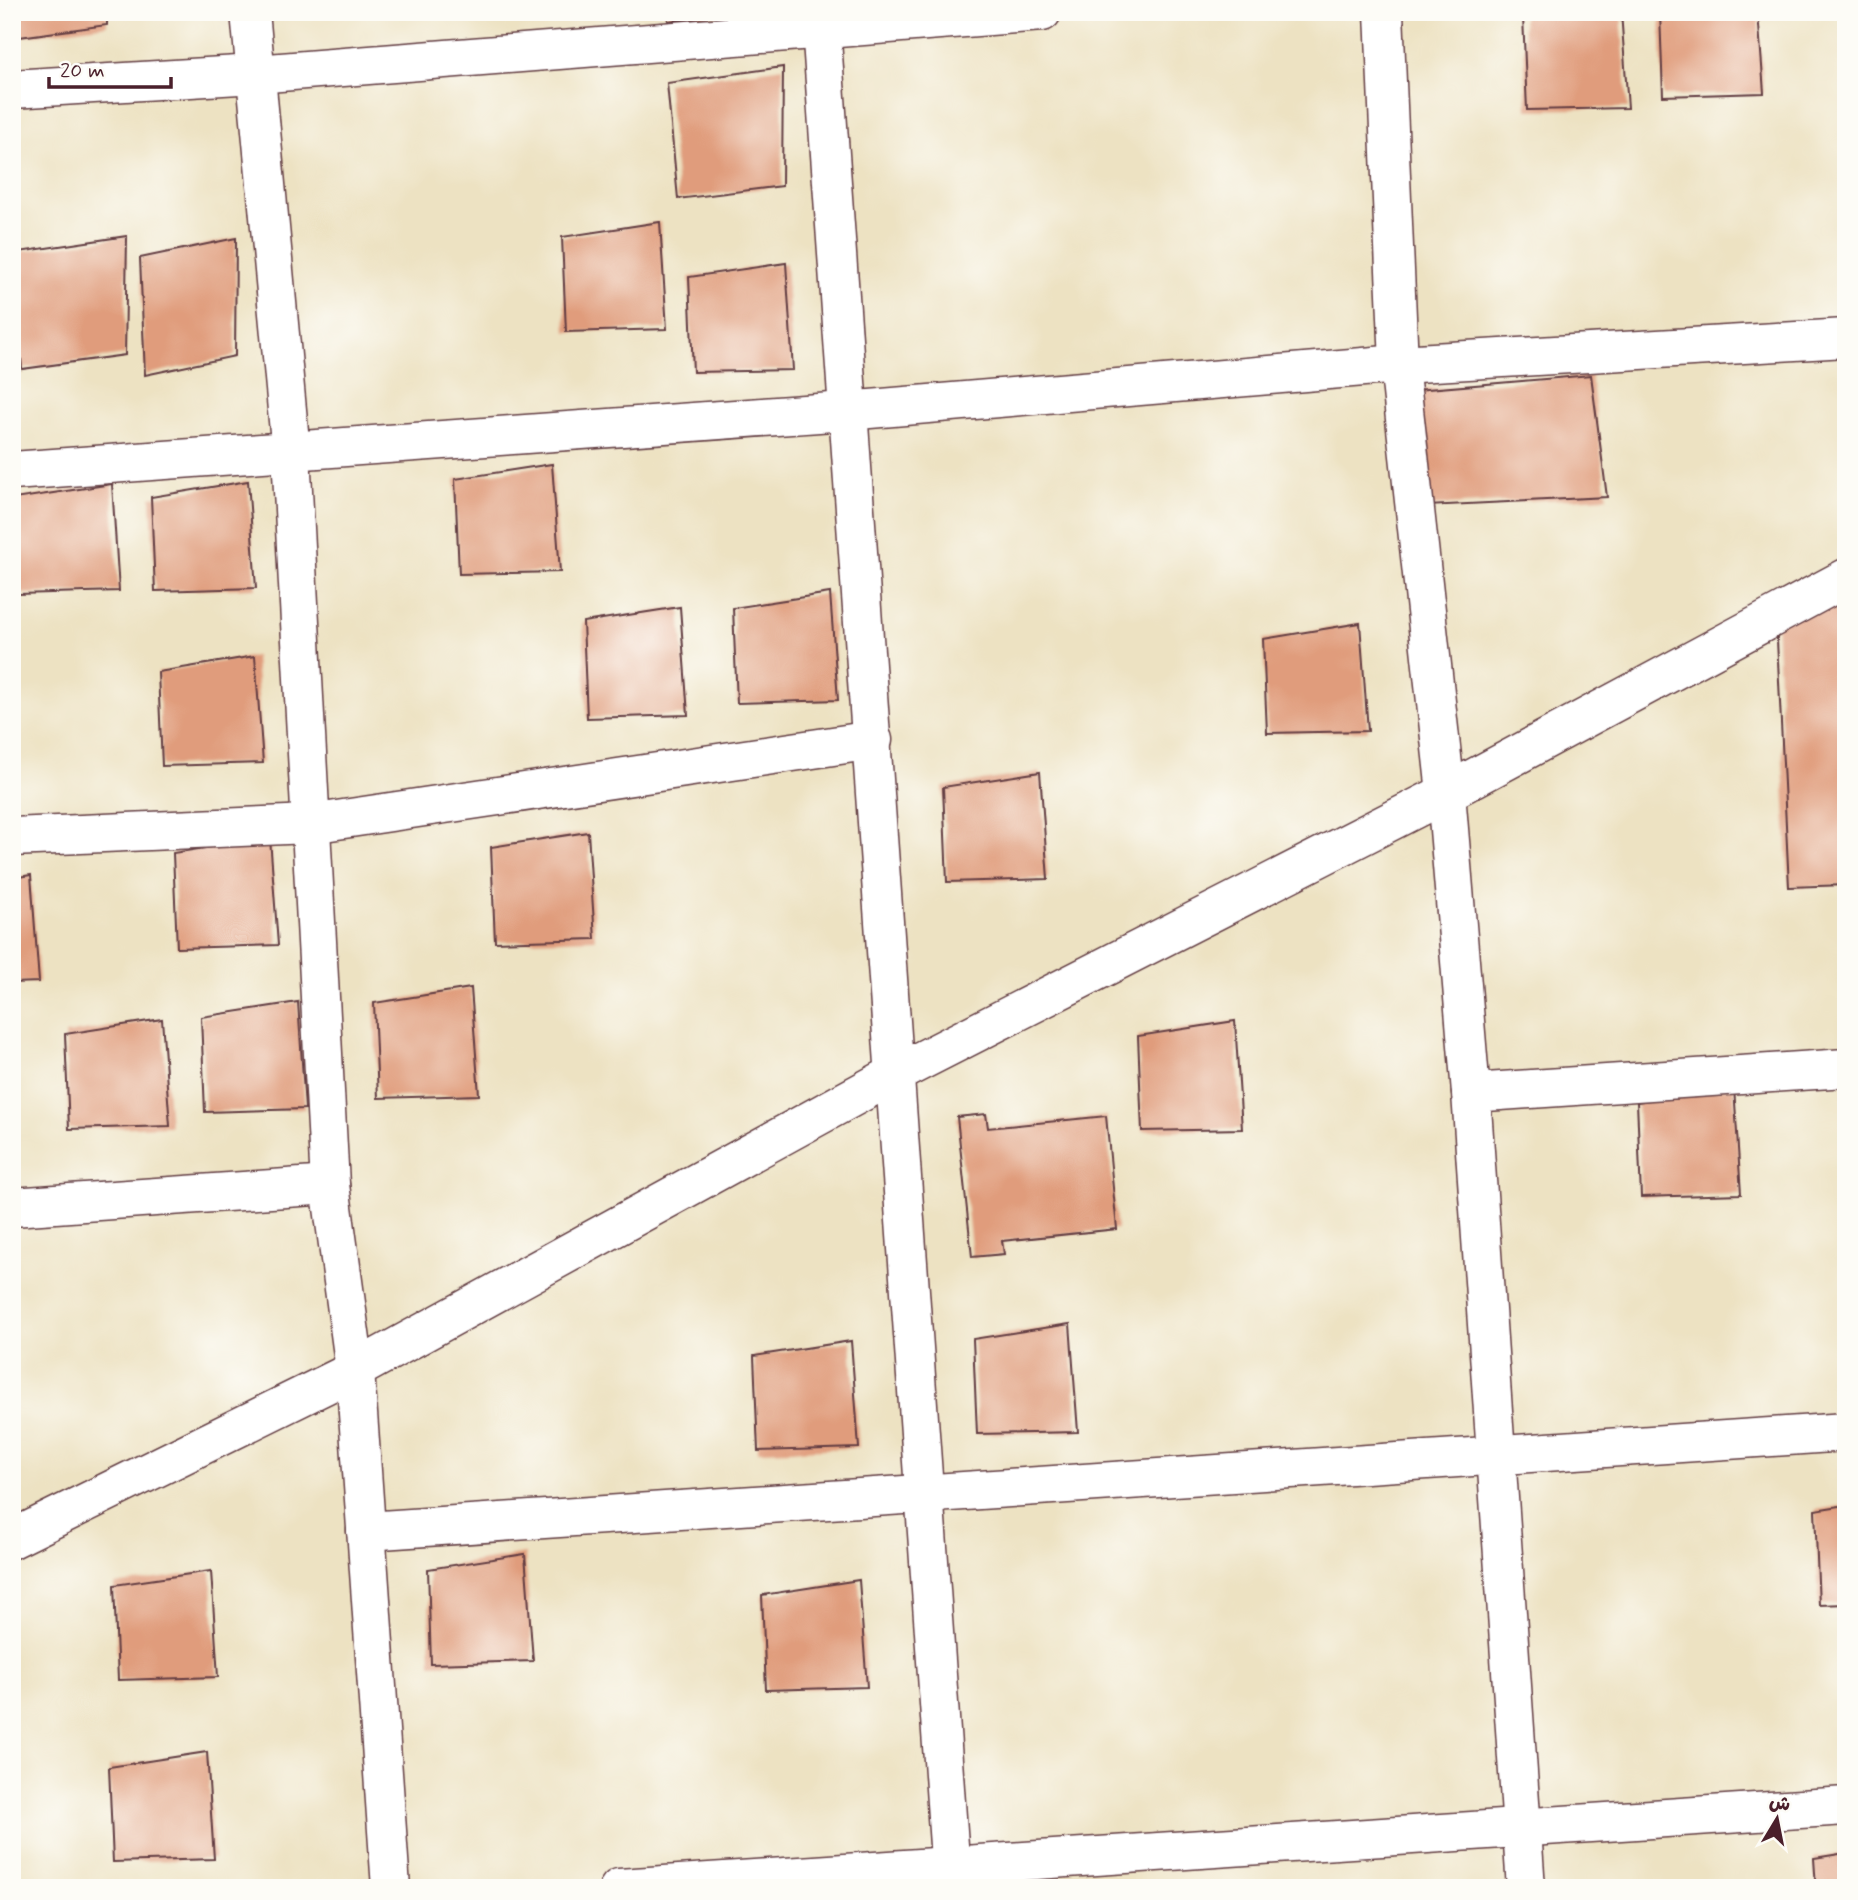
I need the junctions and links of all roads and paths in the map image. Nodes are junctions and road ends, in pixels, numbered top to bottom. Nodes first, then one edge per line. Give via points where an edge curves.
1 (250, 12) edge
2 (1042, 12) edge
3 (1384, 12) edge
4 (820, 20) edge
5 (255, 74) junction
6 (12, 89) edge
7 (1846, 338) edge
8 (1399, 364) junction
9 (846, 411) junction
10 (291, 453) junction
11 (12, 471) edge
12 (1846, 578) edge
13 (873, 740) junction
14 (1446, 793) junction
15 (310, 824) junction
16 (12, 837) edge
17 (1846, 1068) edge
18 (893, 1075) junction
19 (1471, 1093) junction
20 (330, 1185) junction
21 (12, 1207) edge
22 (355, 1370) junction
23 (1846, 1432) edge
24 (1496, 1456) junction
25 (925, 1493) junction
26 (366, 1531) junction
27 (12, 1539) edge
28 (1846, 1806) edge
29 (1521, 1827) junction
30 (951, 1877) edge
31 (391, 1888) edge
32 (619, 1888) edge
33 (1526, 1888) edge

1 - 5 street
2 - 4 street
3 - 8 street
4 - 5 street
4 - 9 street
5 - 6 street
5 - 10 street
7 - 8 street
8 - 9 street
8 - 14 street
9 - 10 street
9 - 13 street
10 - 11 street
10 - 15 street
12 - 14 street
13 - 15 street
13 - 18 street
14 - 18 street
14 - 19 street
15 - 16 street
15 - 20 street
17 - 19 street
18 - 22 street
18 - 25 street
19 - 24 street
20 - 21 street
20 - 22 street
22 - 26 street
22 - 27 street
23 - 24 street
24 - 25 street
24 - 29 street
25 - 26 street
25 - 30 street
26 - 31 street
28 - 29 street
29 - 30 street
29 - 33 street
30 - 32 street

